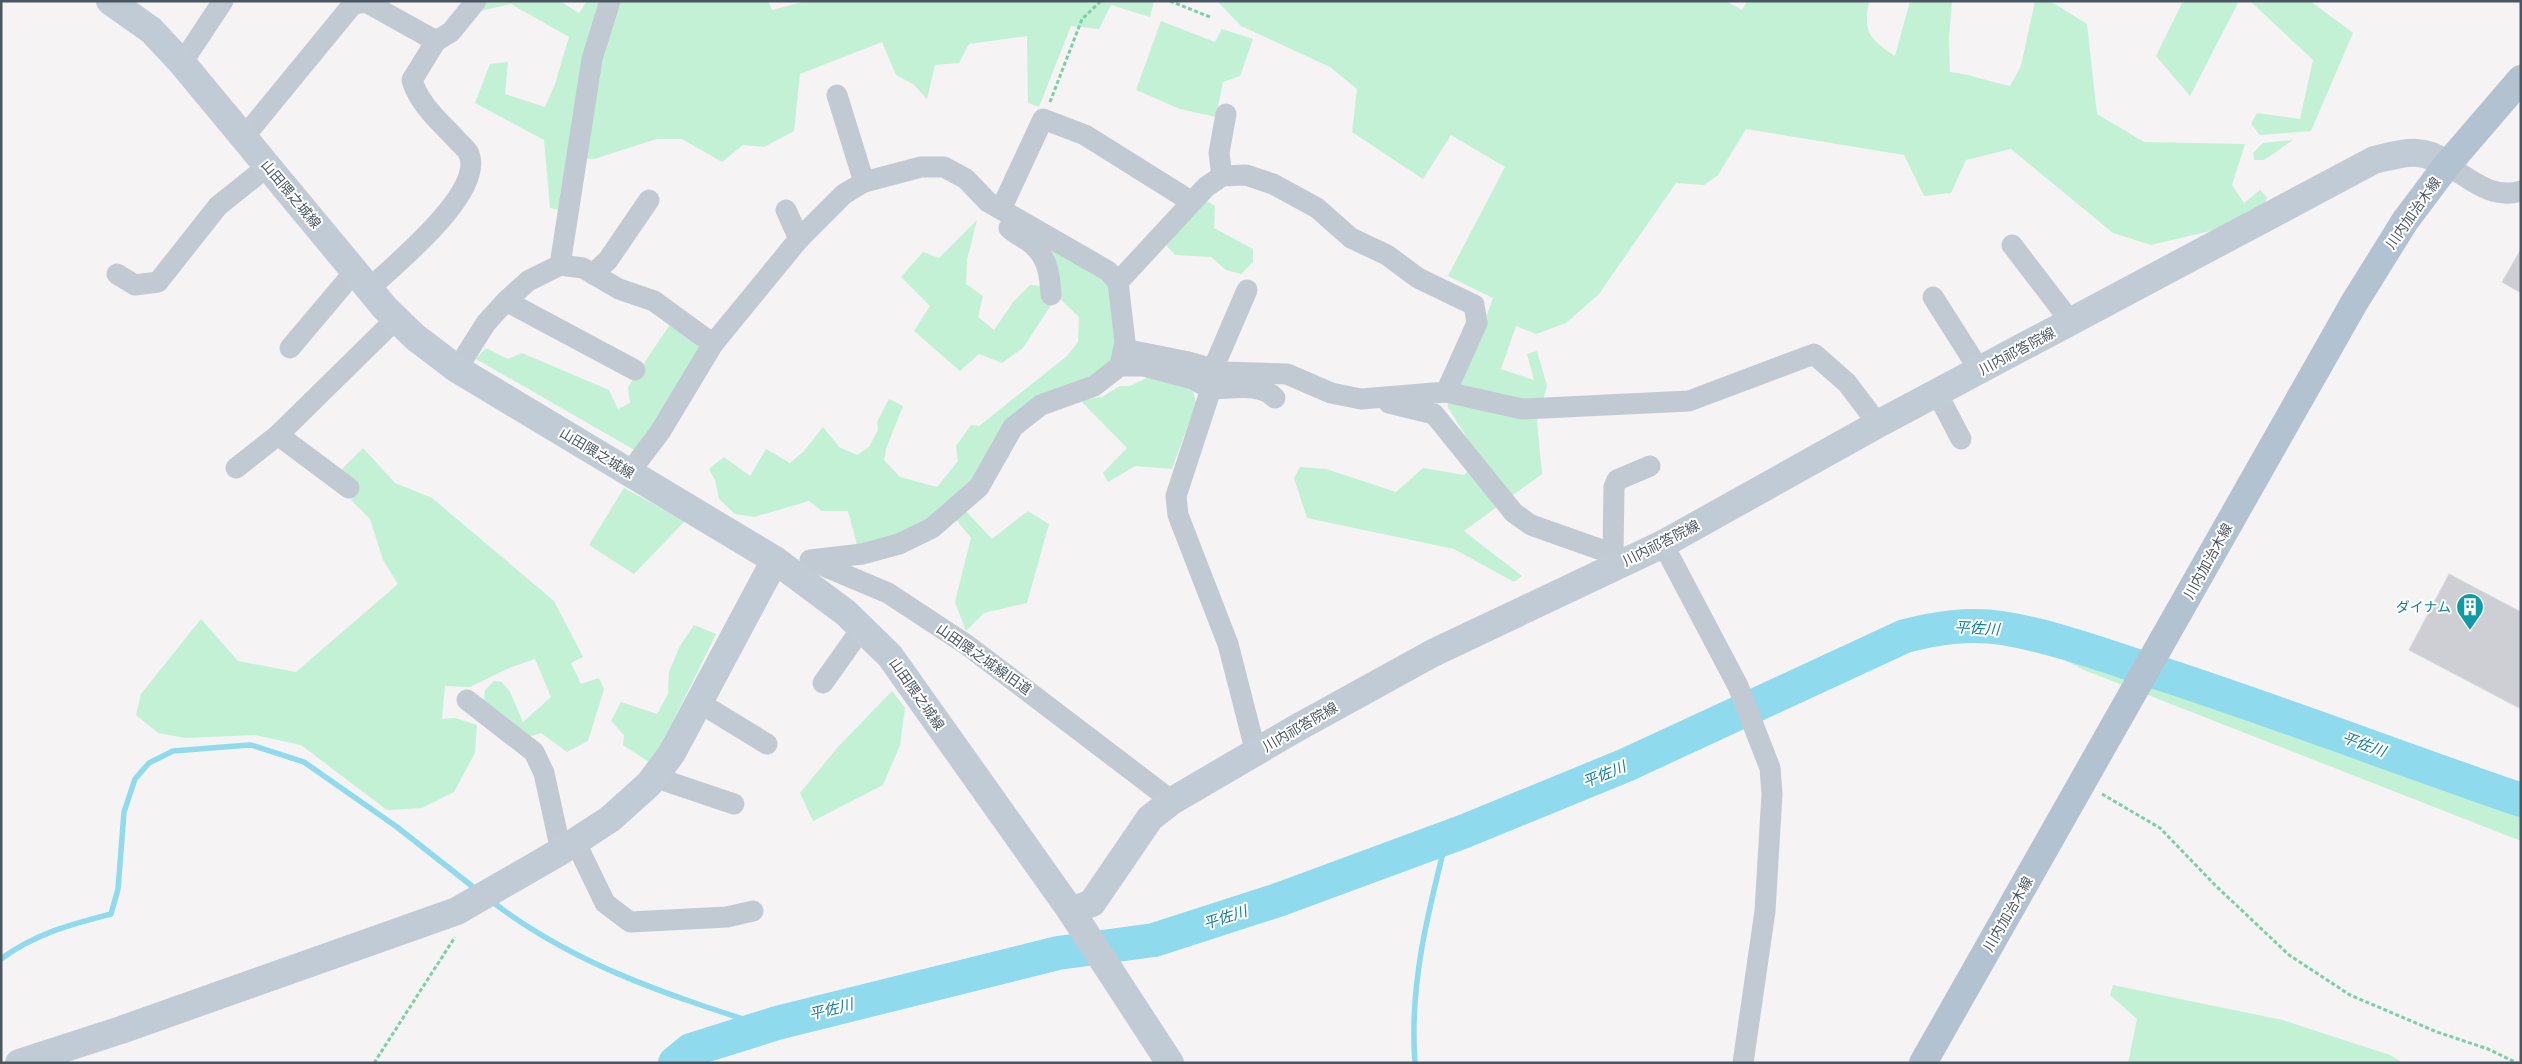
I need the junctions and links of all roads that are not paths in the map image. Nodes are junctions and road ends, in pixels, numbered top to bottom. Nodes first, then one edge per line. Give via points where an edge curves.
1 (110, 1) edge
2 (223, 1) edge
3 (476, 1) edge
4 (610, 1) edge
5 (436, 41) junction
6 (182, 63) junction
7 (2521, 79) edge
8 (837, 95) dead end
9 (1226, 114) dead end
10 (244, 138) junction
11 (2447, 164) junction
12 (268, 166) junction
13 (1222, 176) junction
14 (864, 182) junction
15 (2521, 191) edge
16 (649, 200) dead end
17 (1192, 202) junction
18 (786, 210) dead end
19 (1007, 213) junction
20 (1045, 235) junction
21 (799, 239) junction
22 (2012, 245) dead end
23 (1098, 248) dead end
24 (560, 265) junction
25 (117, 274) dead end
26 (593, 274) junction
27 (362, 280) junction
28 (1118, 282) junction
29 (1247, 290) dead end
30 (1050, 295) dead end
31 (1933, 297) dead end
32 (506, 301) junction
33 (396, 319) junction
34 (2071, 322) junction
35 (713, 344) junction
36 (290, 348) dead end
37 (1122, 357) junction
38 (456, 368) junction
39 (635, 370) dead end
40 (1980, 370) junction
41 (1212, 379) junction
42 (1446, 392) junction
43 (1937, 393) junction
44 (1275, 398) dead end
45 (1361, 399) junction
46 (1878, 424) junction
47 (278, 435) junction
48 (1961, 439) dead end
49 (1650, 466) dead end
50 (236, 468) dead end
51 (629, 472) junction
52 (349, 488) dead end
53 (1663, 544) junction
54 (1617, 559) junction
55 (775, 560) junction
56 (810, 560) junction
57 (862, 628) junction
58 (823, 683) dead end
59 (467, 700) dead end
60 (700, 703) junction
61 (767, 744) dead end
62 (1256, 753) junction
63 (654, 777) junction
64 (1172, 801) junction
65 (734, 804) dead end
66 (568, 846) junction
67 (753, 911) dead end
68 (1077, 921) junction
69 (19, 1063) edge
70 (1170, 1063) edge
71 (1743, 1063) edge
72 (1923, 1063) edge

1 - 6 main road, 山田隈之城線 via 152,30
2 - 6 street
3 - 5 street via 451,32
4 - 24 street via 592,59
5 - 10 street via 366,2 354,4
5 - 27 street via 412,80 428,110 468,152 472,168 467,184 435,226
6 - 10 main road, 山田隈之城線
7 - 11 main road, 川内加治木線
8 - 14 street
9 - 13 street via 1219,153
10 - 12 main road, 山田隈之城線
11 - 15 street via 2492,193
11 - 34 main road, 川内祁答院線 via 2432,154 2402,153 2374,160
11 - 72 main road, 川内加治木線 via 2405,221 2354,303
12 - 25 street via 218,206 158,282 135,285
12 - 27 main road, 山田隈之城線
13 - 17 street
13 - 42 street via 1246,175 1273,184 1317,208 1351,238 1387,255 1418,278 1474,305 1477,323
14 - 19 street via 921,166 944,168 966,179 988,202
14 - 21 street via 844,194
16 - 26 street via 608,260
17 - 19 street via 1085,135 1043,119
17 - 28 street
18 - 21 street
19 - 20 street
19 - 30 street via 1009,229 1032,244 1044,258 1050,276
20 - 23 street via 1059,228
20 - 28 street via 1108,270
21 - 35 street
22 - 34 street
24 - 26 street via 583,268
24 - 32 street via 528,281
26 - 35 street via 619,289 654,301
27 - 33 main road, 山田隈之城線
27 - 36 street
28 - 37 street via 1125,342
29 - 41 street
31 - 40 street
32 - 38 street via 486,323
32 - 39 street
33 - 38 main road, 山田隈之城線
33 - 47 street
34 - 40 main road, 川内祁答院線
35 - 51 street via 660,432
37 - 41 street via 1193,378
37 - 56 street via 1094,386 1041,405 1013,426 979,487 932,528 899,544 862,554
38 - 51 main road, 山田隈之城線
40 - 43 main road, 川内祁答院線
41 - 44 street via 1269,391
41 - 45 street via 1224,372 1287,374 1331,393
41 - 62 street via 1176,496 1178,515 1228,644
42 - 45 street
42 - 46 street via 1522,409 1689,401 1814,354 1847,383
43 - 46 main road, 川内祁答院線
43 - 48 street
45 - 54 street via 1434,414 1514,513 1531,525
46 - 53 main road, 川内祁答院線
47 - 50 street
47 - 52 street
49 - 54 street via 1617,480 1614,487
51 - 55 main road, 山田隈之城線
53 - 54 main road, 川内祁答院線
53 - 71 street via 1738,686 1770,768 1772,794 1765,911
54 - 62 main road, 川内祁答院線 via 1433,653
55 - 56 street, 山田隈之城線旧道
55 - 57 main road, 山田隈之城線
55 - 60 main road
56 - 64 street, 山田隈之城線旧道 via 888,593 959,640
57 - 58 street
57 - 68 main road, 山田隈之城線 via 890,656
59 - 66 street via 534,752
60 - 61 street
60 - 63 main road via 672,753
62 - 64 main road, 川内祁答院線
63 - 65 street
63 - 66 main road via 610,819
64 - 68 main road, 川内祁答院線 via 1150,818
66 - 67 street via 605,903 630,922 727,917
66 - 69 main road via 475,901 121,1030
68 - 70 main road

